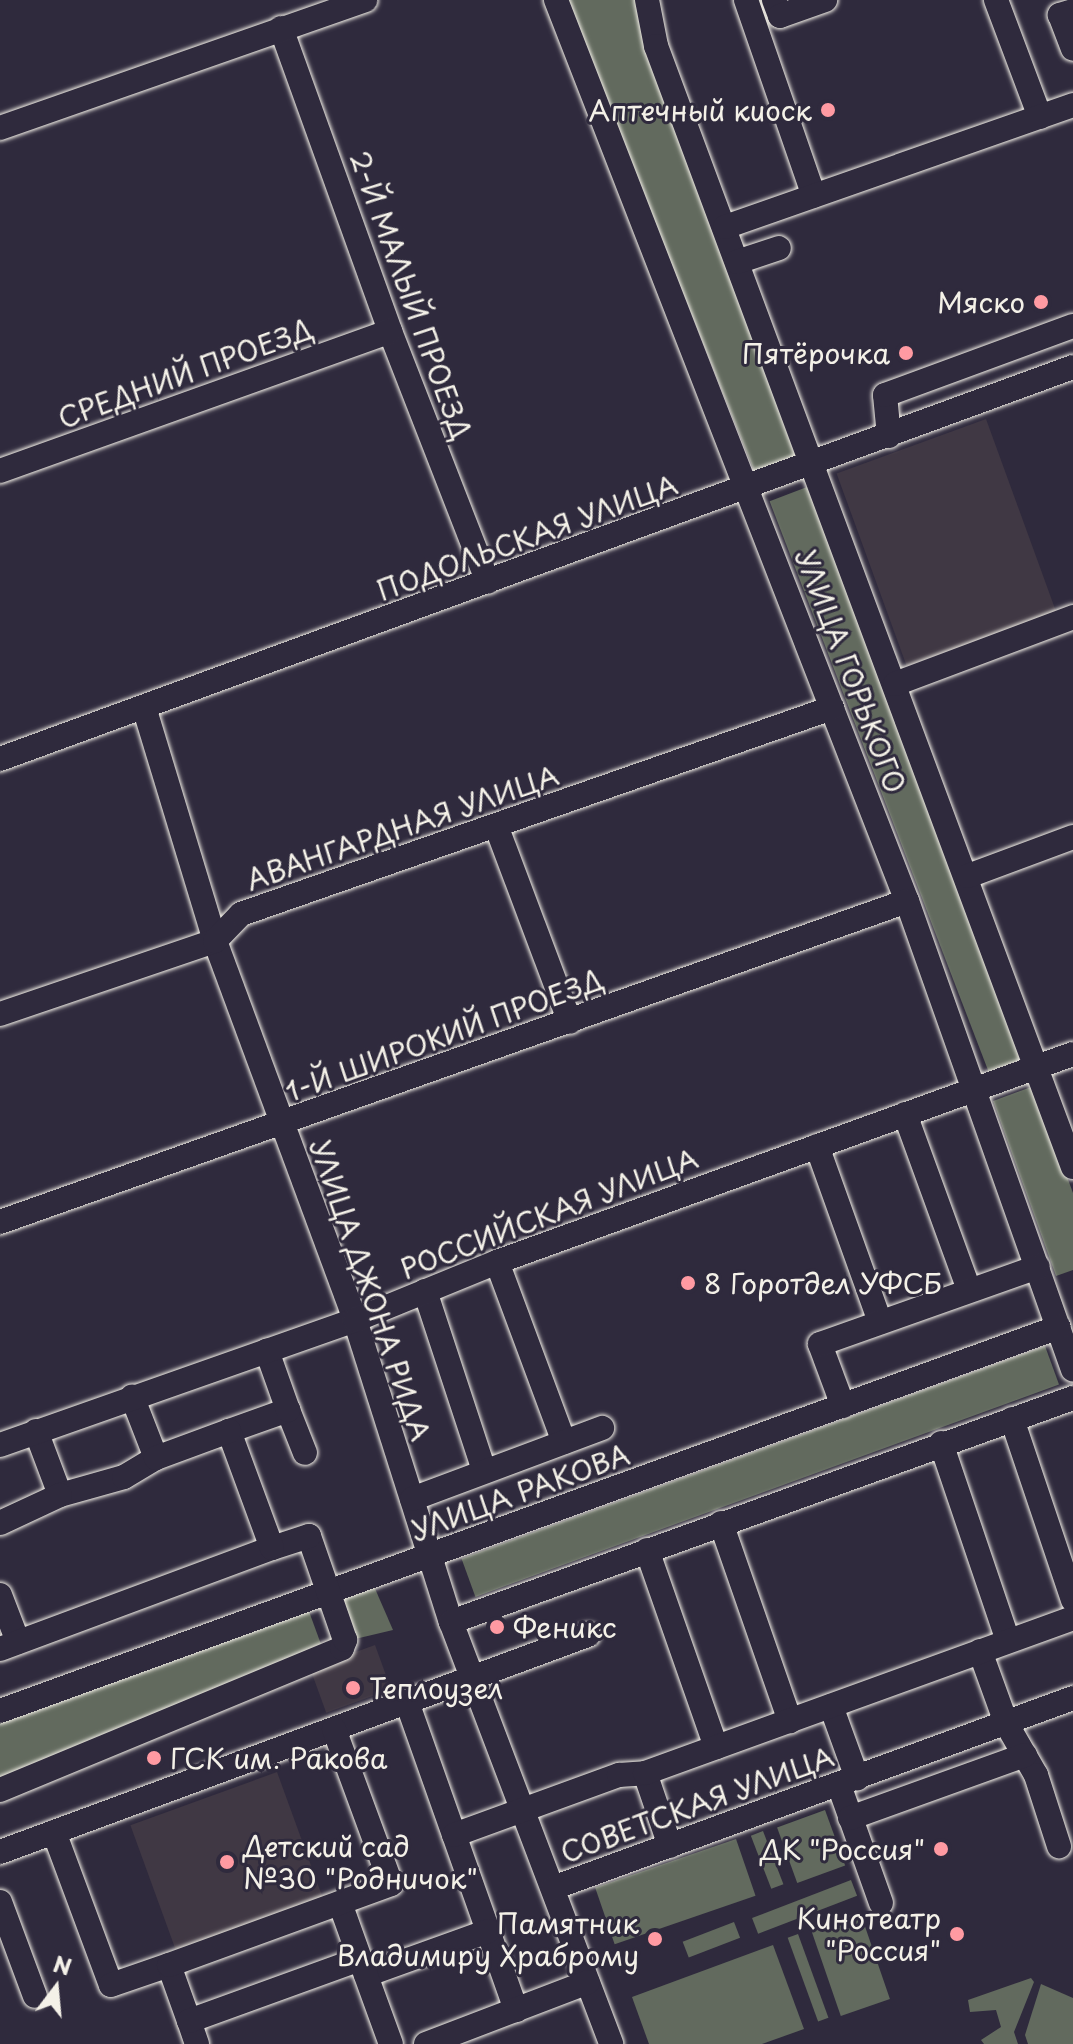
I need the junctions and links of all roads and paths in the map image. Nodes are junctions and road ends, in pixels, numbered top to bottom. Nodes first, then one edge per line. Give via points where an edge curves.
1 (365, 0) edge
2 (556, 0) edge
3 (647, 0) edge
4 (746, 0) edge
5 (774, 0) edge
6 (825, 0) edge
7 (996, 0) edge
8 (1073, 11) edge
9 (281, 28) junction
10 (1073, 49) edge
11 (1073, 105) edge
12 (1040, 117) junction
13 (0, 128) edge
14 (814, 196) junction
15 (725, 227) junction
16 (779, 248) dead end
17 (737, 262) junction
18 (1073, 326) edge
19 (390, 331) junction
20 (1073, 367) edge
21 (889, 436) junction
22 (814, 464) junction
23 (0, 471) edge
24 (749, 488) junction
25 (488, 582) junction
26 (1073, 617) edge
27 (895, 684) junction
28 (144, 707) junction
29 (832, 708) junction
30 (0, 759) edge
31 (497, 828) junction
32 (1073, 837) edge
33 (968, 876) junction
34 (907, 901) junction
35 (215, 941) junction
36 (0, 1014) edge
37 (570, 1022) junction
38 (1073, 1054) edge
39 (1037, 1067) junction
40 (975, 1089) junction
41 (905, 1114) junction
42 (281, 1126) junction
43 (817, 1146) junction
44 (1073, 1167) edge
45 (0, 1222) edge
46 (497, 1262) junction
47 (1038, 1267) junction
48 (969, 1290) junction
49 (425, 1291) junction
50 (355, 1320) junction
51 (880, 1322) junction
52 (1059, 1327) junction
53 (267, 1351) junction
54 (1073, 1369) edge
55 (132, 1396) junction
56 (1073, 1398) edge
57 (843, 1406) junction
58 (288, 1410) junction
59 (1012, 1419) junction
60 (602, 1428) dead end
61 (36, 1431) junction
62 (229, 1431) junction
63 (564, 1442) junction
64 (941, 1443) junction
65 (0, 1445) edge
66 (305, 1453) dead end
67 (156, 1458) junction
68 (484, 1470) junction
69 (60, 1495) junction
70 (412, 1499) junction
71 (0, 1523) edge
72 (721, 1523) junction
73 (272, 1548) junction
74 (647, 1550) junction
75 (430, 1555) junction
76 (329, 1593) junction
77 (0, 1595) edge
78 (1073, 1600) edge
79 (1073, 1618) edge
80 (451, 1622) junction
81 (588, 1635) dead end
82 (1008, 1641) junction
83 (9, 1645) edge
84 (980, 1651) junction
85 (471, 1678) junction
86 (1073, 1698) edge
87 (407, 1702) junction
88 (831, 1706) junction
89 (0, 1711) edge
90 (790, 1721) junction
91 (1006, 1723) junction
92 (334, 1729) junction
93 (716, 1747) junction
94 (1025, 1755) junction
95 (645, 1773) junction
96 (848, 1781) junction
97 (0, 1790) edge
98 (522, 1810) junction
99 (850, 1818) junction
100 (54, 1832) junction
101 (454, 1835) junction
102 (670, 1846) junction
103 (1059, 1846) dead end
104 (0, 1852) edge
105 (553, 1888) junction
106 (0, 1902) edge
107 (340, 1903) junction
108 (881, 1903) dead end
109 (488, 1931) junction
110 (169, 1965) junction
111 (363, 1967) junction
112 (588, 1982) junction
113 (35, 1996) dead end
114 (516, 2010) junction
115 (193, 2032) edge
116 (391, 2044) edge
117 (426, 2044) edge
118 (611, 2044) edge

1 - 9 street
2 - 24 street, УЛИЦА ГОРЬКОГО
3 - 15 street, УЛИЦА ГОРЬКОГО via 656,46
4 - 14 street
5 - 6 street via 780,16
7 - 12 street
8 - 10 street via 1060,15
9 - 13 street
9 - 19 street, 2-Й МАЛЫЙ ПРОЕЗД
11 - 12 street
12 - 14 street
14 - 15 street
15 - 17 street, УЛИЦА ГОРЬКОГО
16 - 17 street
17 - 22 street, УЛИЦА ГОРЬКОГО
18 - 21 street via 885,395
19 - 23 street, СРЕДНИЙ ПРОЕЗД
19 - 25 street, 2-Й МАЛЫЙ ПРОЕЗД
20 - 21 street, ПОДОЛЬСКАЯ УЛИЦА
21 - 22 street, ПОДОЛЬСКАЯ УЛИЦА
22 - 24 street, ПОДОЛЬСКАЯ УЛИЦА
22 - 27 street, УЛИЦА ГОРЬКОГО
24 - 25 street, ПОДОЛЬСКАЯ УЛИЦА
24 - 29 street, УЛИЦА ГОРЬКОГО
25 - 28 street, ПОДОЛЬСКАЯ УЛИЦА
26 - 27 street
27 - 33 street, УЛИЦА ГОРЬКОГО
28 - 30 street, ПОДОЛЬСКАЯ УЛИЦА
28 - 35 street, УЛИЦА ДЖОНА РИДА
29 - 31 street, АВАНГАРДНАЯ УЛИЦА
29 - 34 street, УЛИЦА ГОРЬКОГО
31 - 35 street, АВАНГАРДНАЯ УЛИЦА via 241,914
31 - 37 street
32 - 33 street
33 - 39 street, УЛИЦА ГОРЬКОГО
34 - 37 street, 1-Й ШИРОКИЙ ПРОЕЗД
34 - 40 street, УЛИЦА ГОРЬКОГО
35 - 36 street, АВАНГАРДНАЯ УЛИЦА
35 - 42 street, УЛИЦА ДЖОНА РИДА
37 - 42 street, 1-Й ШИРОКИЙ ПРОЕЗД
38 - 39 street, РОССИЙСКАЯ УЛИЦА
39 - 40 street, РОССИЙСКАЯ УЛИЦА
39 - 44 street, УЛИЦА ГОРЬКОГО
40 - 41 street, РОССИЙСКАЯ УЛИЦА
40 - 47 street, УЛИЦА ГОРЬКОГО
41 - 43 street, РОССИЙСКАЯ УЛИЦА
41 - 48 street
42 - 45 street, 1-Й ШИРОКИЙ ПРОЕЗД
42 - 50 street, УЛИЦА ДЖОНА РИДА
43 - 46 street, РОССИЙСКАЯ УЛИЦА
43 - 51 street
46 - 49 street, РОССИЙСКАЯ УЛИЦА
46 - 63 street
47 - 48 street
47 - 52 street, УЛИЦА ГОРЬКОГО
48 - 51 street
49 - 50 street, РОССИЙСКАЯ УЛИЦА
49 - 68 street
50 - 53 street, РОССИЙСКАЯ УЛИЦА
50 - 70 street, УЛИЦА ДЖОНА РИДА
51 - 57 street via 820,1344
52 - 54 street, УЛИЦА ГОРЬКОГО
52 - 57 street, УЛИЦА РАКОВА
53 - 55 street, РОССИЙСКАЯ УЛИЦА
53 - 58 street
55 - 61 street, РОССИЙСКАЯ УЛИЦА
55 - 67 street
56 - 59 street
57 - 75 street, УЛИЦА РАКОВА
58 - 62 street
58 - 66 street
59 - 64 street
59 - 78 street
60 - 63 street
61 - 65 street, РОССИЙСКАЯ УЛИЦА
61 - 69 street
62 - 67 street
62 - 73 street
63 - 68 street
64 - 72 street
64 - 82 street
67 - 69 street via 124,1477
68 - 70 street
69 - 71 street
70 - 75 street, УЛИЦА ДЖОНА РИДА
72 - 74 street
72 - 90 street
73 - 76 street via 309,1536
73 - 83 street
74 - 80 street
74 - 93 street
75 - 76 street, УЛИЦА РАКОВА
75 - 80 street, УЛИЦА ДЖОНА РИДА
76 - 89 street, УЛИЦА РАКОВА
76 - 97 street via 345,1640 342,1648
77 - 83 street
79 - 82 street
80 - 85 street, УЛИЦА ДЖОНА РИДА
81 - 85 street
82 - 84 street
84 - 88 street
84 - 91 street
85 - 87 street
85 - 98 street, УЛИЦА ДЖОНА РИДА
86 - 91 street, СОВЕТСКАЯ УЛИЦА
87 - 92 street
87 - 101 street
88 - 90 street
88 - 96 street
90 - 93 street
91 - 94 street
91 - 96 street, СОВЕТСКАЯ УЛИЦА
92 - 100 street
92 - 107 street via 391,1884
93 - 95 street
94 - 99 street
94 - 103 street
95 - 98 street via 619,1775
95 - 102 street
96 - 99 street
96 - 102 street, СОВЕТСКАЯ УЛИЦА
98 - 101 street
98 - 105 street, УЛИЦА ДЖОНА РИДА
99 - 108 street
100 - 104 street
100 - 110 street via 111,1985
101 - 109 street
102 - 105 street, СОВЕТСКАЯ УЛИЦА
105 - 112 street, СОВЕТСКАЯ УЛИЦА
106 - 113 street
107 - 110 street
107 - 111 street
109 - 111 street
109 - 114 street
110 - 115 street
111 - 115 street
111 - 116 street
112 - 114 street
112 - 118 street
114 - 117 street

